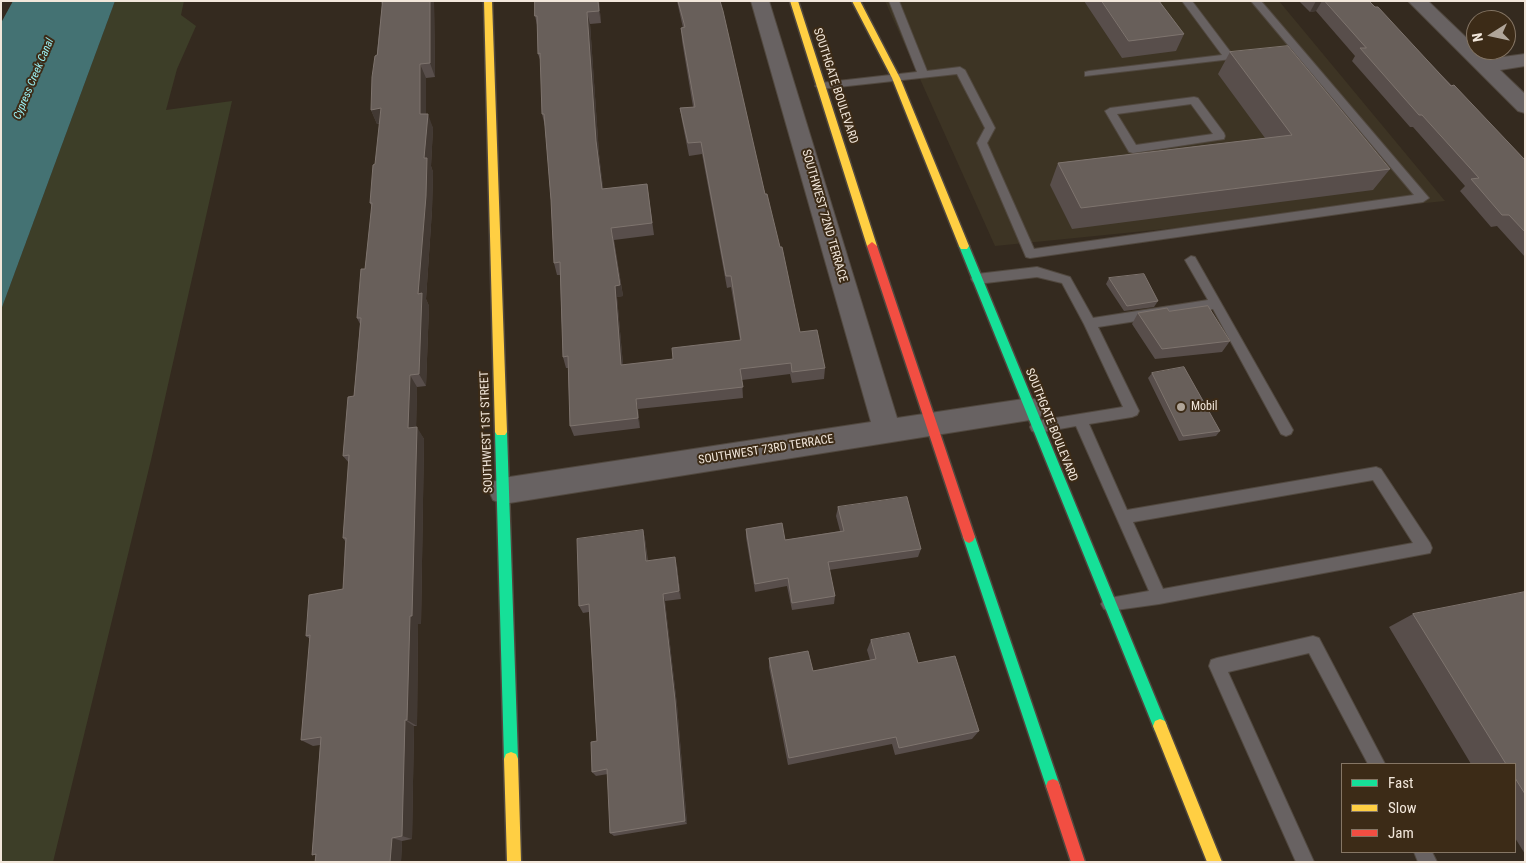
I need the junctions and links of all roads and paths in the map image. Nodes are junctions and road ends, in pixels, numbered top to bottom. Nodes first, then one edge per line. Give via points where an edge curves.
1 (488, 1) edge
2 (760, 1) edge
3 (794, 1) edge
4 (856, 1) edge
5 (894, 1) edge
6 (1186, 1) edge
7 (1256, 1) edge
8 (1417, 1) edge
9 (1258, 53) edge
10 (1230, 57) junction
11 (1525, 60) edge
12 (1484, 66) junction
13 (923, 74) junction
14 (1089, 74) dead end
15 (896, 78) junction
16 (820, 86) junction
17 (1525, 106) edge
18 (1110, 111) joint
19 (1030, 254) junction
20 (1191, 260) dead end
21 (1037, 272) junction
22 (977, 279) junction
23 (1216, 304) junction
24 (1090, 323) junction
25 (1034, 418) junction
26 (1080, 420) junction
27 (933, 425) junction
28 (1286, 430) dead end
29 (887, 432) junction
30 (503, 491) junction
31 (1122, 517) junction
32 (1159, 597) junction
33 (1110, 604) junction
34 (1376, 763) edge
35 (514, 862) edge
36 (1078, 862) edge
37 (1214, 862) edge
38 (1305, 862) edge

1 - 30 main road, SOUTHWEST 1ST STREET
2 - 29 street, SOUTHWEST 72ND TERRACE
3 - 16 main road, SOUTHGATE BOULEVARD
4 - 15 main road, SOUTHGATE BOULEVARD
5 - 13 lane
6 - 10 lane
7 - 19 lane via 1291,49 1422,198
8 - 12 street
9 - 10 lane
10 - 14 lane
11 - 12 street
12 - 17 street
13 - 15 lane
13 - 19 lane via 960,70 990,128 982,143
15 - 16 lane
15 - 22 main road, SOUTHGATE BOULEVARD
16 - 27 main road, SOUTHGATE BOULEVARD
18 - 18 lane via 1133,149 1220,136 1194,100
19 - 21 lane
20 - 23 lane
21 - 22 lane
21 - 24 lane via 1066,280
22 - 25 main road, SOUTHGATE BOULEVARD
23 - 24 lane
23 - 28 lane
24 - 26 lane via 1132,411
25 - 26 lane
25 - 27 street, SOUTHWEST 73RD TERRACE
25 - 33 main road, SOUTHGATE BOULEVARD
26 - 31 lane
27 - 29 street, SOUTHWEST 73RD TERRACE
27 - 36 main road, SOUTHGATE BOULEVARD
29 - 30 street, SOUTHWEST 73RD TERRACE
30 - 35 main road, SOUTHWEST 1ST STREET
31 - 32 lane
31 - 32 lane via 1376,473 1425,548
32 - 33 lane
33 - 37 main road, SOUTHGATE BOULEVARD
34 - 38 lane via 1313,644 1217,666

